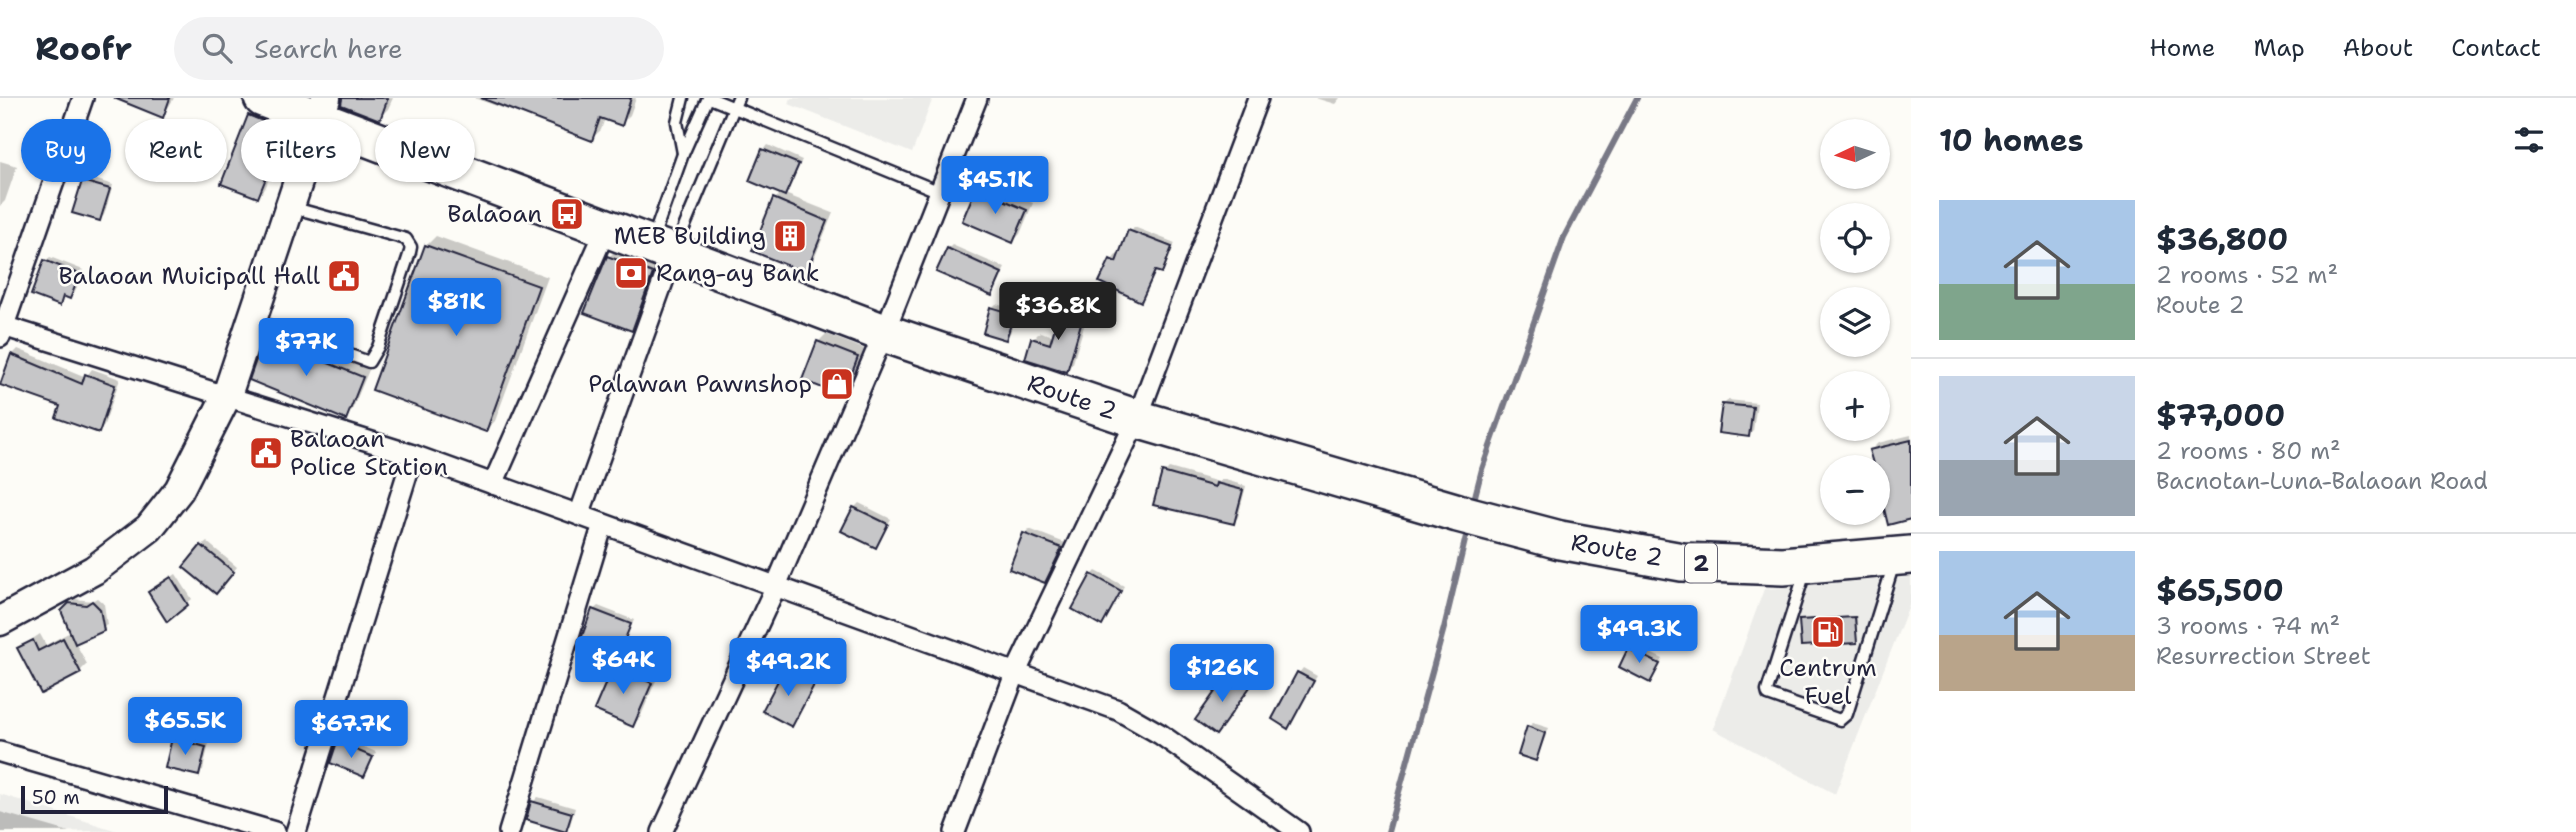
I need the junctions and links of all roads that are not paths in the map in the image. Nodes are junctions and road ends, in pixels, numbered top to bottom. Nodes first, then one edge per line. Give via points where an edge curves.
1 (83, 98) edge
2 (263, 98) edge
3 (683, 98) edge
4 (709, 98) edge
5 (977, 98) edge
6 (1258, 98) edge
7 (736, 103) edge
8 (323, 108) edge
9 (683, 153) junction
10 (940, 192) junction
11 (289, 207) junction
12 (606, 229) junction
13 (662, 249) junction
14 (252, 319) junction
15 (1, 330) edge
16 (884, 333) junction
17 (227, 395) junction
18 (1137, 419) junction
19 (413, 455) junction
20 (493, 484) junction
21 (579, 515) junction
22 (603, 524) junction
23 (1903, 556) edge
24 (1807, 565) junction
25 (775, 588) junction
26 (0, 621) edge
27 (1015, 674) junction
28 (0, 752) edge
29 (275, 832) edge
30 (296, 832) edge
31 (509, 832) edge
32 (662, 832) edge
33 (955, 832) edge
34 (1299, 832) edge

1 - 15 street
2 - 8 highway, Route 2 / 2
3 - 9 lane via 677,122
4 - 7 lane
4 - 9 lane
5 - 10 street
6 - 18 street
7 - 10 lane
7 - 13 lane
8 - 11 main road
8 - 12 highway, Route 2 / 2
9 - 13 lane
10 - 16 street
11 - 14 main road
11 - 14 lane via 406,239 410,252 369,362
12 - 13 highway, Route 2 / 2
12 - 20 street
13 - 16 highway, Route 2 / 2
13 - 21 street
14 - 17 main road
15 - 17 street
16 - 18 highway, Route 2 / 2
16 - 25 street
17 - 19 street
17 - 26 main road via 179,490 149,528 94,570
18 - 24 highway, Route 2 / 2 via 1560,540 1682,562
18 - 27 street
19 - 20 street
19 - 30 street
20 - 21 street
21 - 22 street
22 - 25 street
22 - 31 street
23 - 24 highway, Route 2 / 2
23 - 24 lane via 1847,714 1840,720 1767,691
25 - 27 street
25 - 32 street
27 - 33 street
27 - 34 street via 1138,719
28 - 29 street

